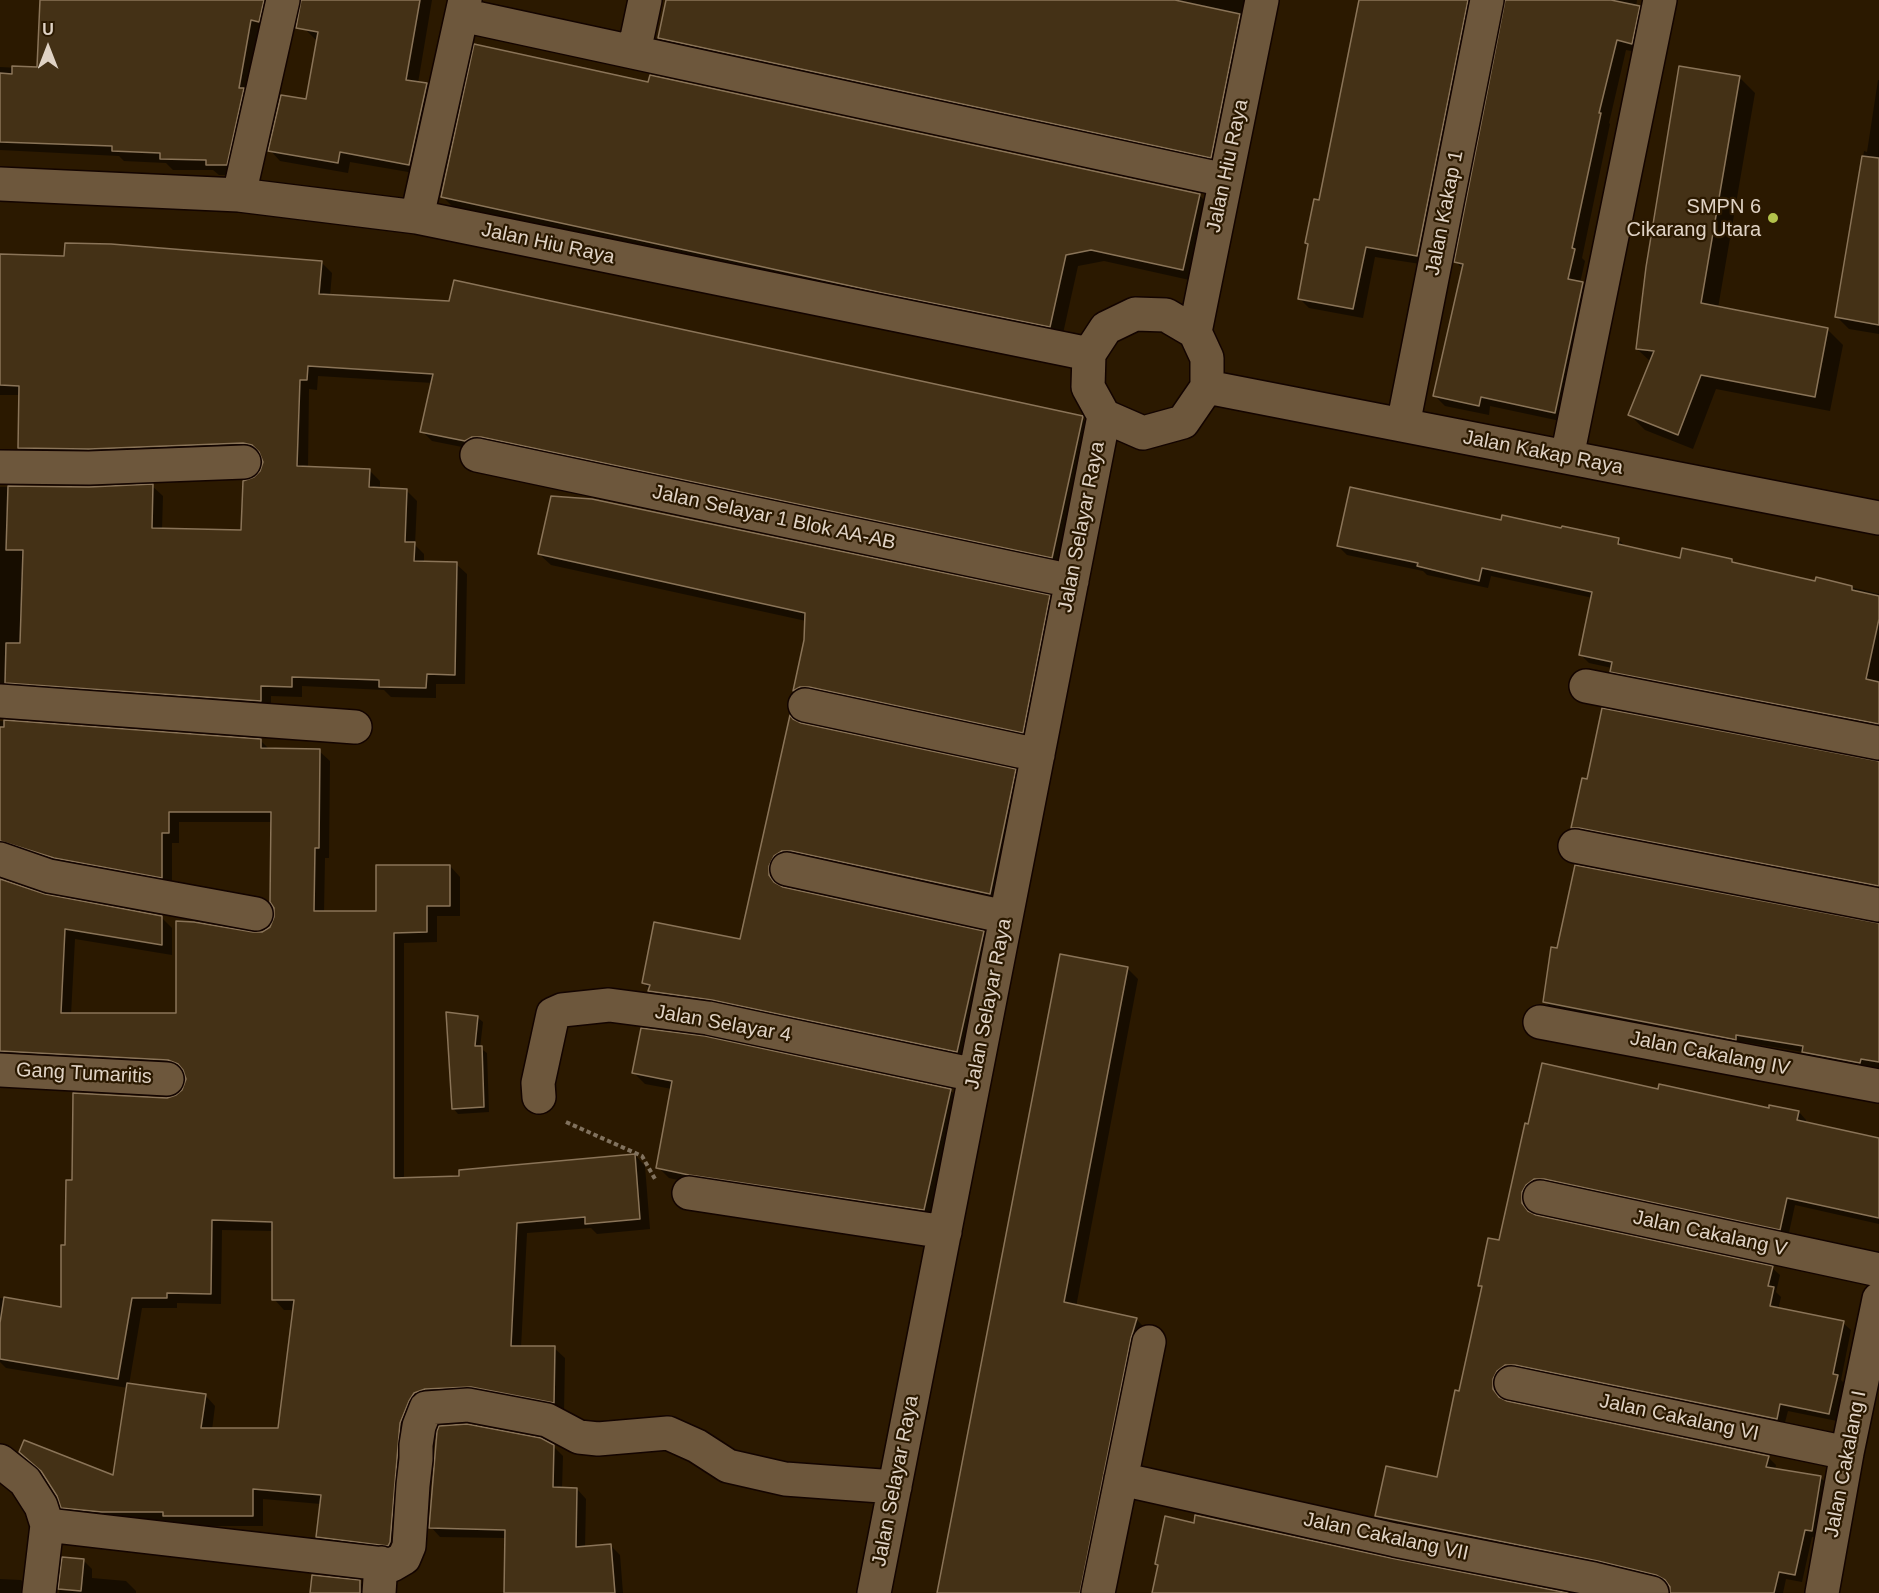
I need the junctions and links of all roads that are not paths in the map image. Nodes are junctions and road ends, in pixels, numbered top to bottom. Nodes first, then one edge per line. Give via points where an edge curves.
1 (283, 0) edge
2 (645, 0) edge
3 (1262, 0) edge
4 (1487, 0) edge
5 (1660, 0) edge
6 (463, 7) edge
7 (634, 51) junction
8 (1225, 180) junction
9 (0, 184) edge
10 (239, 195) junction
11 (417, 217) junction
12 (1194, 332) junction
13 (1089, 354) junction
14 (1207, 387) junction
15 (1104, 416) junction
16 (1403, 425) junction
17 (477, 455) dead end
18 (1567, 458) junction
19 (244, 462) dead end
20 (0, 466) edge
21 (1879, 518) edge
22 (1072, 581) junction
23 (1586, 686) dead end
24 (0, 701) edge
25 (805, 705) dead end
26 (356, 727) dead end
27 (1879, 743) edge
28 (1038, 755) junction
29 (1575, 846) dead end
30 (0, 859) edge
31 (787, 868) dead end
32 (1879, 905) edge
33 (256, 914) dead end
34 (1006, 916) junction
35 (1540, 1022) dead end
36 (0, 1070) edge
37 (975, 1075) junction
38 (167, 1079) dead end
39 (1879, 1086) edge
40 (539, 1097) road end
41 (689, 1193) road end
42 (1540, 1197) dead end
43 (945, 1232) junction
44 (1879, 1270) edge
45 (1879, 1299) edge
46 (1149, 1342) dead end
47 (1511, 1383) dead end
48 (1847, 1453) junction
49 (0, 1461) edge
50 (1121, 1479) junction
51 (895, 1486) junction
52 (47, 1526) junction
53 (380, 1578) edge
54 (39, 1593) edge
55 (874, 1593) edge
56 (1098, 1593) edge
57 (1652, 1593) edge
58 (1822, 1593) edge

1 - 10 street
2 - 7 street
3 - 8 street, Jalan Hiu Raya
4 - 16 street, Jalan Kakap 1
5 - 18 street
6 - 7 street
6 - 11 street
7 - 8 street
8 - 12 street, Jalan Hiu Raya
9 - 10 street, Jalan Hiu Raya
10 - 11 street, Jalan Hiu Raya
11 - 13 street, Jalan Hiu Raya
12 - 13 street via 1166,315 1135,314 1106,328
12 - 14 street via 1207,358
13 - 15 street via 1088,387
14 - 15 street via 1184,422 1143,434
14 - 16 street, Jalan Kakap Raya
15 - 22 street, Jalan Selayar Raya
16 - 18 street, Jalan Kakap Raya
17 - 22 street, Jalan Selayar 1 Blok AA-AB
18 - 21 street, Jalan Kakap Raya
19 - 20 street via 89,468
22 - 28 street, Jalan Selayar Raya
23 - 27 street
24 - 26 street
25 - 28 street
28 - 34 street, Jalan Selayar Raya
29 - 32 street
30 - 33 street via 49,876
31 - 34 street
34 - 37 street, Jalan Selayar Raya
35 - 39 street, Jalan Cakalang IV
36 - 38 street, Gang Tumaritis
37 - 40 street, Jalan Selayar 4 via 708,1018 609,1005 553,1014 538,1083
37 - 43 street, Jalan Selayar Raya
41 - 43 street
42 - 44 street, Jalan Cakalang V
43 - 51 street, Jalan Selayar Raya
45 - 48 street, Jalan Cakalang I
46 - 50 street
47 - 48 street, Jalan Cakalang VI
48 - 58 street, Jalan Cakalang I
49 - 52 street via 25,1481 41,1506
50 - 56 street
50 - 57 street, Jalan Cakalang VII
51 - 53 street via 774,1477 728,1466 698,1446 668,1433 598,1439 579,1437 547,1420 468,1405 426,1408 416,1445 409,1546 404,1558
51 - 55 street, Jalan Selayar Raya
52 - 53 street
52 - 54 street

